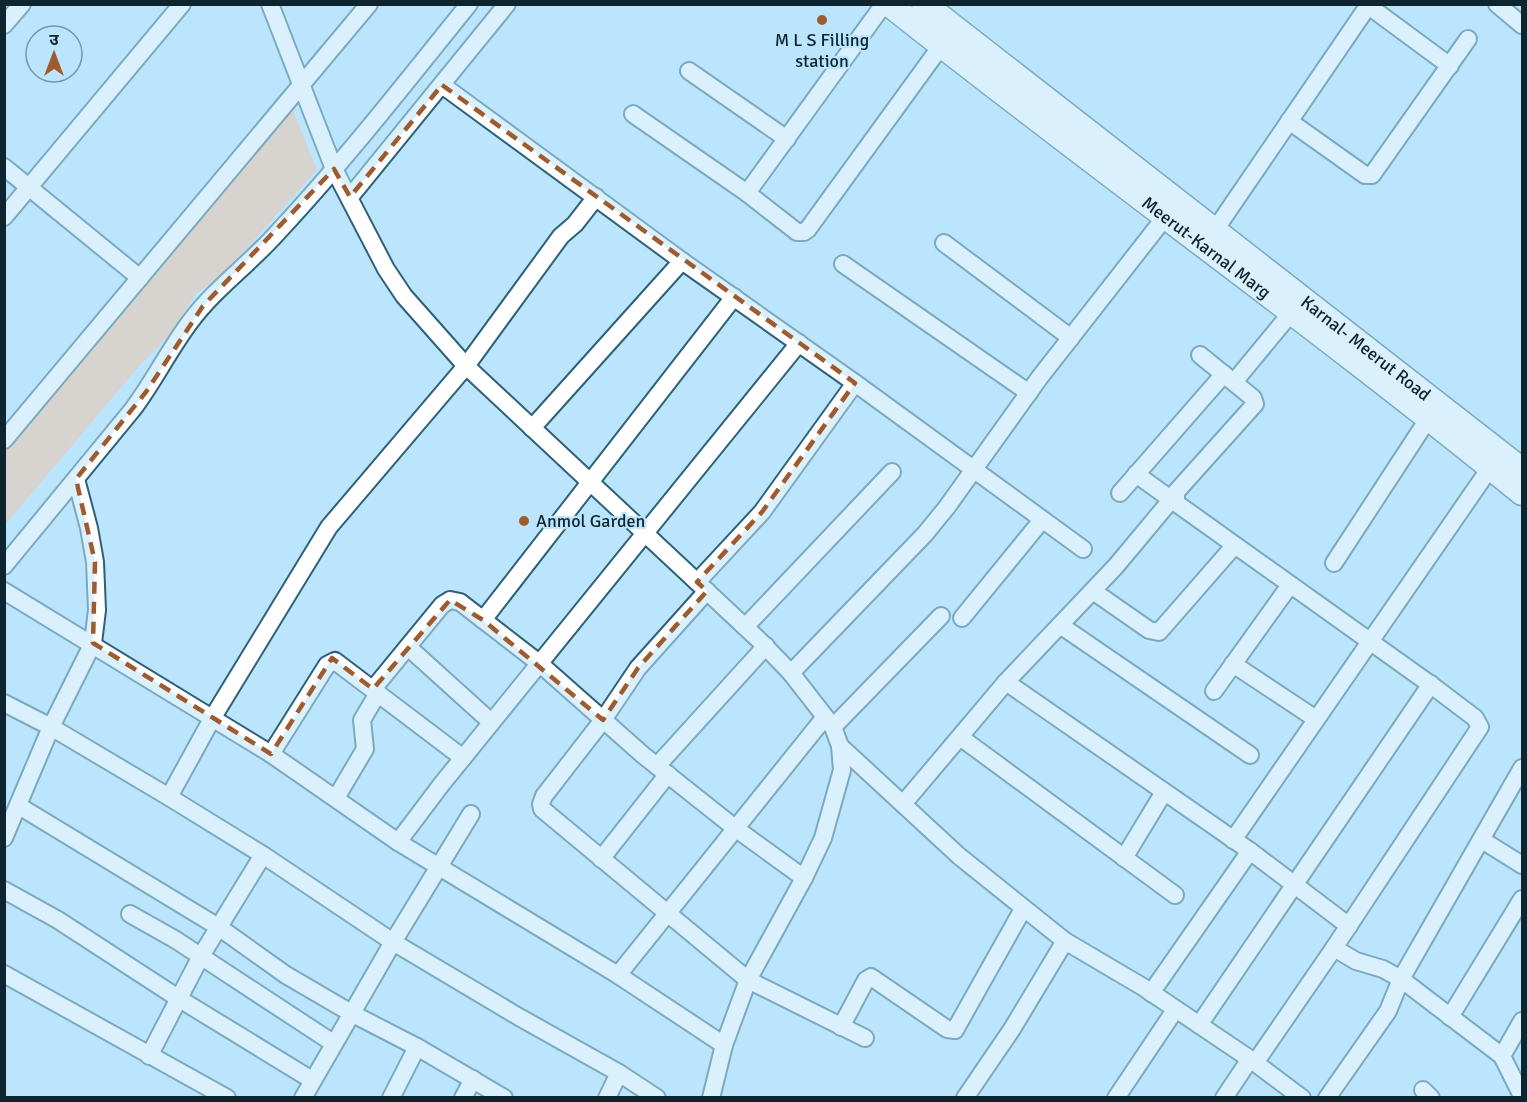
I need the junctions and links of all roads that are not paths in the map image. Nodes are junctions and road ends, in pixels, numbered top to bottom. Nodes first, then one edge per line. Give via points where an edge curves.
1 (22, 4) edge
2 (182, 4) edge
3 (270, 4) edge
4 (369, 4) edge
5 (469, 4) edge
6 (507, 4) edge
7 (884, 4) edge
8 (889, 4) edge
9 (924, 4) edge
10 (1497, 4) edge
11 (1367, 5) edge
12 (1522, 25) edge
13 (4, 26) edge
14 (1468, 39) dead end
15 (941, 46) junction
16 (1450, 66) junction
17 (689, 71) dead end
18 (442, 85) junction
19 (301, 86) junction
20 (633, 114) dead end
21 (1289, 121) junction
22 (787, 139) junction
23 (4, 167) edge
24 (334, 169) junction
25 (29, 188) junction
26 (747, 194) junction
27 (350, 197) junction
28 (596, 197) junction
29 (1166, 216) junction
30 (4, 217) edge
31 (1215, 230) junction
32 (944, 243) dead end
33 (682, 261) junction
34 (843, 264) dead end
35 (140, 278) junction
36 (734, 297) junction
37 (1291, 314) junction
38 (1071, 338) junction
39 (799, 343) junction
40 (1200, 355) dead end
41 (466, 366) junction
42 (1229, 378) junction
43 (855, 383) junction
44 (1029, 393) junction
45 (1428, 419) junction
46 (532, 428) junction
47 (4, 440) edge
48 (1491, 468) junction
49 (974, 469) junction
50 (1522, 470) edge
51 (892, 472) dead end
52 (1136, 474) junction
53 (76, 479) junction
54 (591, 483) junction
55 (1120, 493) dead end
56 (1522, 494) edge
57 (1173, 501) junction
58 (1042, 520) junction
59 (645, 533) junction
60 (1234, 546) junction
61 (1083, 549) dead end
62 (1334, 563) dead end
63 (4, 566) edge
64 (1290, 585) junction
65 (702, 587) junction
66 (4, 591) edge
67 (1093, 591) junction
68 (941, 616) dead end
69 (962, 618) dead end
70 (483, 620) junction
71 (1060, 625) junction
72 (746, 627) junction
73 (1370, 641) junction
74 (93, 644) junction
75 (766, 646) junction
76 (408, 647) junction
77 (539, 663) junction
78 (1233, 664) junction
79 (791, 673) junction
80 (1006, 682) junction
81 (1431, 684) junction
82 (376, 691) junction
83 (1214, 691) dead end
84 (4, 703) edge
85 (213, 717) junction
86 (1316, 719) junction
87 (603, 720) junction
88 (491, 722) junction
89 (829, 722) junction
90 (51, 727) junction
91 (960, 737) junction
92 (840, 746) junction
93 (272, 754) junction
94 (1250, 754) dead end
95 (463, 758) junction
96 (662, 770) junction
97 (1521, 777) edge
98 (1164, 792) junction
99 (169, 797) junction
100 (336, 798) junction
101 (903, 804) junction
102 (19, 806) junction
103 (471, 814) dead end
104 (735, 828) junction
105 (5, 837) edge
106 (1233, 840) junction
107 (1482, 840) junction
108 (398, 842) junction
109 (1250, 852) junction
110 (263, 855) junction
111 (1124, 858) junction
112 (601, 859) junction
113 (1522, 865) edge
114 (439, 867) junction
115 (804, 878) junction
116 (1296, 885) junction
117 (4, 890) edge
118 (1175, 896) dead end
119 (1522, 899) edge
120 (1023, 909) junction
121 (130, 914) dead end
122 (666, 914) junction
123 (1349, 926) junction
124 (220, 928) junction
125 (1065, 941) junction
126 (393, 942) junction
127 (1334, 948) junction
128 (201, 956) junction
129 (4, 974) edge
130 (618, 975) junction
131 (1401, 979) junction
132 (748, 981) junction
133 (1151, 993) junction
134 (178, 998) junction
135 (1174, 1010) junction
136 (351, 1013) junction
137 (1450, 1017) junction
138 (1522, 1021) edge
139 (1199, 1025) junction
140 (841, 1027) junction
141 (865, 1038) dead end
142 (333, 1043) junction
143 (724, 1045) junction
144 (417, 1047) junction
145 (149, 1056) junction
146 (1502, 1056) junction
147 (1253, 1060) junction
148 (619, 1073) junction
149 (473, 1079) junction
150 (312, 1080) junction
151 (1298, 1096) edge
152 (1522, 1096) edge
153 (228, 1098) edge
154 (303, 1098) edge
155 (391, 1098) edge
156 (463, 1098) edge
157 (504, 1098) edge
158 (607, 1098) edge
159 (657, 1098) edge
160 (711, 1098) edge
161 (965, 1098) edge
162 (1116, 1098) edge
163 (1224, 1098) edge
164 (1327, 1098) edge

1 - 13 street
2 - 25 street
3 - 19 street
4 - 19 street
5 - 24 street
6 - 18 street
7 - 22 street
8 - 15 highway, Meerut-Karnal Marg
9 - 31 highway, Karnal- Meerut Road
10 - 12 street
11 - 16 street
11 - 21 street
14 - 16 street
15 - 26 street via 808,229 797,232
15 - 29 highway, Meerut-Karnal Marg
16 - 21 street via 1372,175 1365,175
17 - 22 street
18 - 27 street
18 - 28 street
19 - 24 street
19 - 35 street
20 - 26 street
21 - 31 street
22 - 26 street
23 - 25 street
24 - 27 street
24 - 53 street via 256,256 203,306 139,401
25 - 30 street
25 - 35 street
27 - 41 street via 404,296
28 - 33 street
28 - 41 street via 561,236
29 - 37 highway, Meerut-Karnal Marg
29 - 38 street
31 - 50 highway, Karnal- Meerut Road
32 - 38 street
33 - 36 street
33 - 46 street
34 - 44 street
35 - 47 street
36 - 39 street
36 - 54 street
37 - 42 street
37 - 45 highway, Meerut-Karnal Marg
38 - 44 street
39 - 43 street
39 - 59 street
40 - 42 street
41 - 46 street
41 - 85 street via 329,528
42 - 52 street
42 - 57 street via 1255,404 1176,492
43 - 49 street
43 - 65 street
44 - 49 street
45 - 48 highway, Meerut-Karnal Marg
45 - 62 street
46 - 54 street
48 - 56 highway, Meerut-Karnal Marg
48 - 73 street
49 - 58 street
49 - 79 street via 925,534
51 - 72 street
52 - 55 street
52 - 57 street
53 - 63 street
53 - 74 street via 95,562 97,609
54 - 59 street
54 - 70 street
57 - 60 street
57 - 67 street
58 - 61 street
58 - 69 street
59 - 65 street
59 - 77 street
60 - 64 street
60 - 67 street via 1159,632 1149,630
64 - 73 street
64 - 78 street
65 - 72 street
65 - 87 street
66 - 74 street
67 - 71 street
68 - 89 street
70 - 76 street via 460,602 445,602
70 - 77 street
71 - 80 street
71 - 94 street
72 - 75 street
73 - 81 street
73 - 86 street
74 - 85 street
74 - 90 street
75 - 79 street
75 - 96 street
76 - 82 street
76 - 88 street
77 - 87 street
77 - 88 street
78 - 83 street
78 - 86 street
79 - 89 street
80 - 91 street
80 - 98 street
81 - 116 street
81 - 123 street via 1475,718 1479,731
82 - 93 street via 338,662 329,662
82 - 95 street
82 - 100 street via 363,720 365,749
84 - 90 street
85 - 93 street
85 - 99 street
86 - 106 street
87 - 96 street
87 - 112 street via 541,804 545,813
88 - 95 street
89 - 92 street
89 - 104 street
90 - 99 street
90 - 102 street
91 - 101 street
91 - 111 street
92 - 101 street
92 - 115 street via 842,770 823,838
93 - 100 street
95 - 108 street
96 - 104 street
96 - 112 street
97 - 107 street
98 - 106 street
98 - 111 street
99 - 110 street
100 - 108 street
101 - 120 street
102 - 105 street
102 - 124 street
103 - 114 street
104 - 115 street
104 - 122 street
106 - 109 street
107 - 113 street
107 - 131 street
108 - 114 street
109 - 116 street
109 - 133 street
110 - 124 street
110 - 126 street
111 - 118 street
112 - 122 street
114 - 126 street
114 - 130 street
115 - 132 street
116 - 123 street
116 - 139 street
117 - 134 street
119 - 137 street
120 - 125 street
120 - 140 street via 955,1030 947,1029 871,977
121 - 128 street
122 - 130 street
122 - 132 street
123 - 127 street
124 - 128 street
124 - 136 street via 286,975
125 - 133 street
125 - 161 street
126 - 136 street
126 - 148 street
127 - 131 street
127 - 147 street
128 - 134 street
128 - 142 street
129 - 145 street
130 - 143 street
131 - 137 street
131 - 164 street via 1388,1011
132 - 140 street
132 - 143 street
133 - 135 street
134 - 145 street
134 - 150 street
135 - 139 street
135 - 162 street
136 - 142 street
136 - 144 street
137 - 146 street
138 - 146 street
139 - 147 street
140 - 141 street
142 - 150 street
143 - 160 street
144 - 149 street
144 - 155 street
145 - 153 street
146 - 152 street
147 - 151 street
147 - 163 street
148 - 158 street
148 - 159 street
149 - 156 street
149 - 157 street
150 - 154 street

